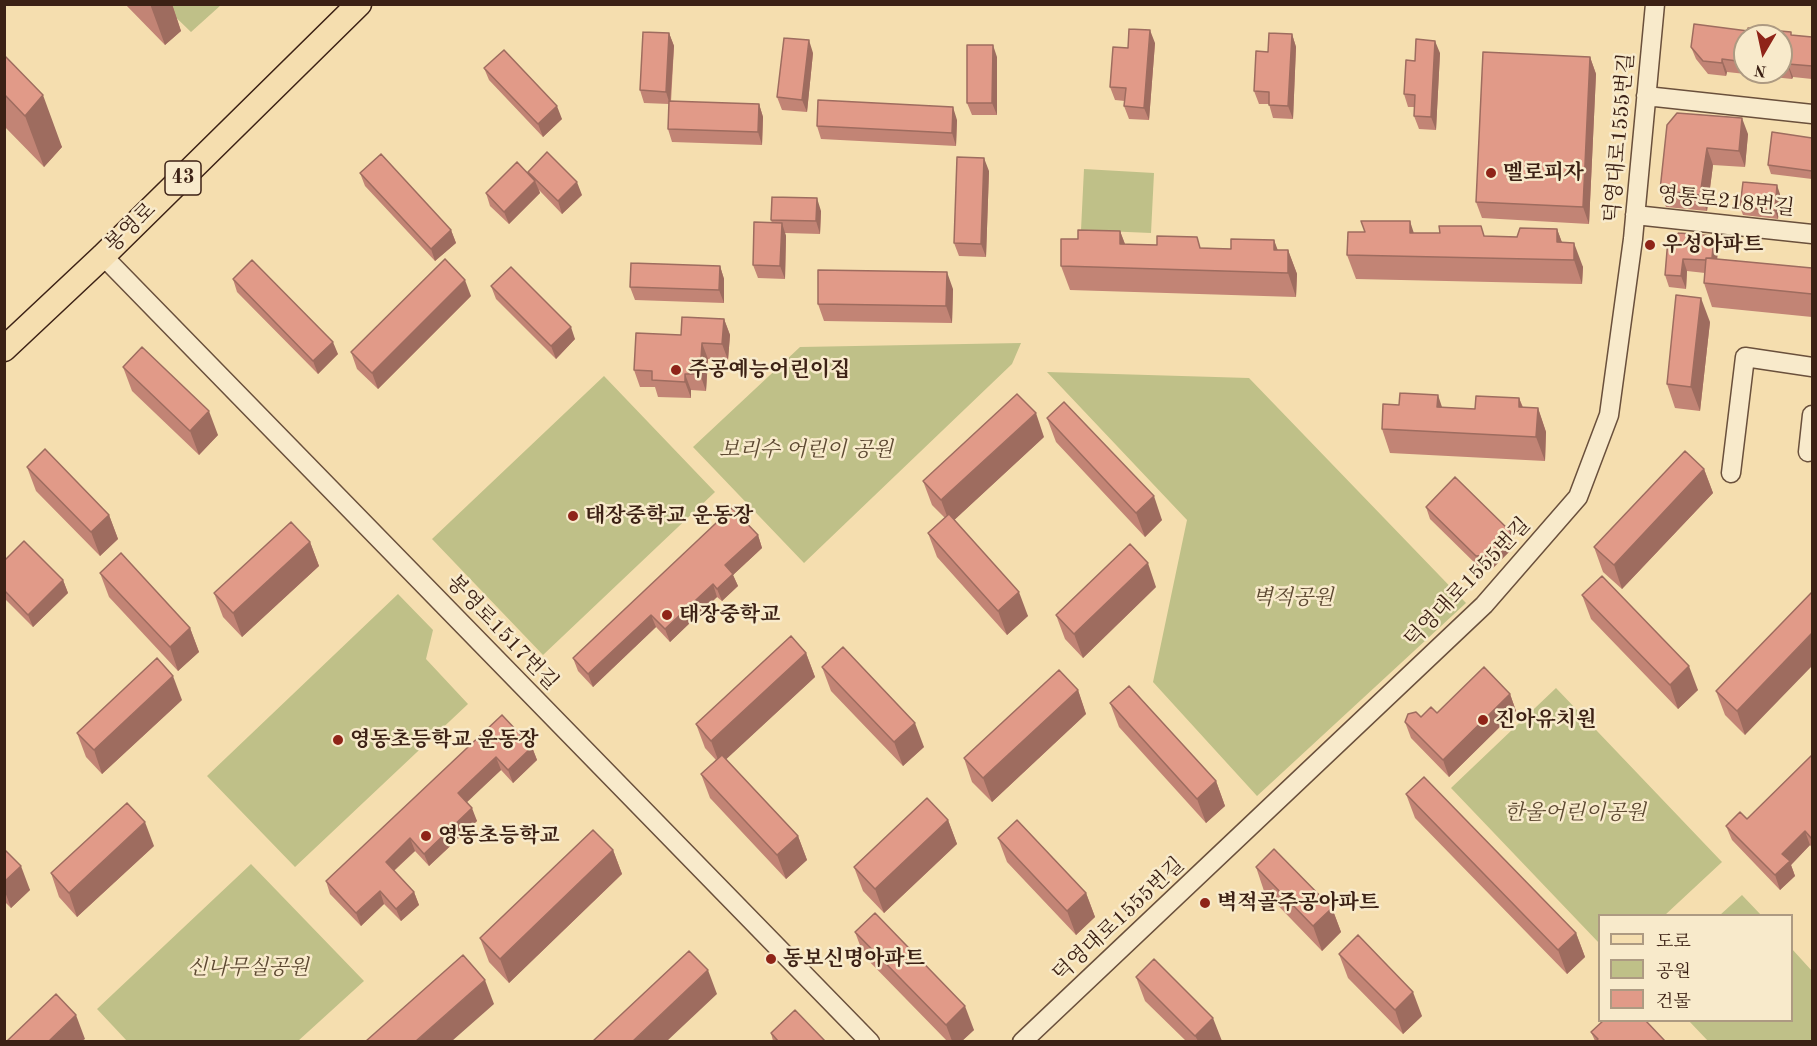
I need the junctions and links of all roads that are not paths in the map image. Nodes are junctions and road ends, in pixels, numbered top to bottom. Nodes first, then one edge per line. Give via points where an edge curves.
1 (359, 4) edge
2 (1655, 4) edge
3 (340, 15) edge
4 (1646, 96) junction
5 (1812, 114) edge
6 (1635, 215) junction
7 (1812, 234) edge
8 (103, 256) junction
9 (4, 349) edge
10 (1812, 367) edge
11 (1812, 415) edge
12 (1808, 452) dead end
13 (1731, 473) dead end
14 (870, 1041) edge
15 (1022, 1041) edge

1 - 3 main road, 봉영로 / 43
2 - 4 street, 덕영대로1555번길
3 - 8 main road, 봉영로 / 43
4 - 5 street
4 - 6 street, 덕영대로1555번길
6 - 7 street, 영통로218번길
6 - 15 street, 덕영대로1555번길 via 1609,415 1578,496 1484,605
8 - 9 main road, 봉영로 / 43
8 - 14 street, 봉영로1517번길
10 - 13 street via 1745,357
11 - 12 street

